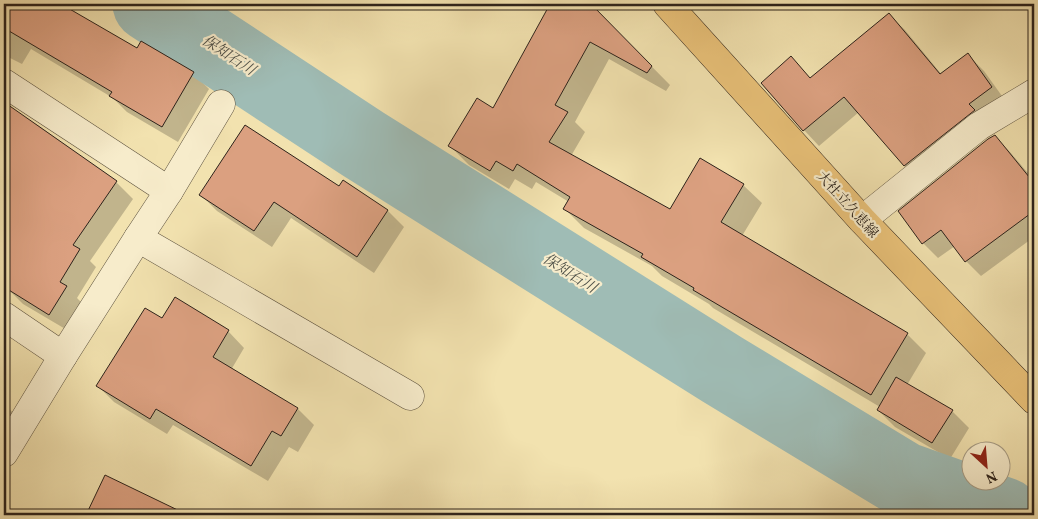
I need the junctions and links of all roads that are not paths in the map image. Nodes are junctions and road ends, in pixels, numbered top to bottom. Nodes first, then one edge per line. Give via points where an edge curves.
1 (667, 4) edge
2 (4, 83) edge
3 (1034, 93) edge
4 (221, 104) dead end
5 (169, 191) junction
6 (862, 220) junction
7 (138, 238) junction
8 (4, 316) edge
9 (63, 356) junction
10 (410, 396) dead end
11 (1034, 400) edge
12 (4, 453) edge

1 - 6 main road, 大社立久恵線
2 - 5 street
3 - 6 street via 979,126
4 - 5 street
5 - 7 street
6 - 11 main road, 大社立久恵線
7 - 9 street
7 - 10 street
8 - 9 street
9 - 12 street

